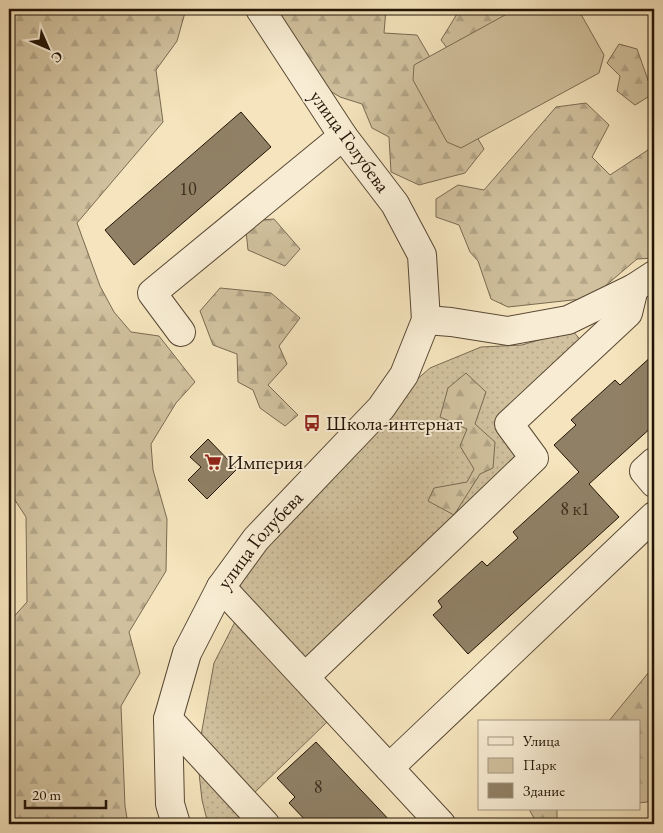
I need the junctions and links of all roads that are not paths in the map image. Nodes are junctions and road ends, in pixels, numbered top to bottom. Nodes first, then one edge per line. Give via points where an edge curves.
1 (260, 9) edge
2 (343, 136) junction
3 (644, 282) edge
4 (426, 320) junction
5 (181, 332) dead end
6 (654, 462) edge
7 (654, 483) edge
8 (654, 516) edge
9 (220, 587) junction
10 (305, 677) junction
11 (168, 719) junction
12 (389, 768) junction
13 (176, 824) edge
14 (265, 824) edge
15 (440, 824) edge

1 - 2 street, улица Голубева
2 - 4 street, улица Голубева via 395,204 422,256
2 - 5 street via 152,293
3 - 4 street via 568,320 508,331
3 - 10 street via 628,312 509,424 534,458
4 - 9 street, улица Голубева via 404,375 381,408 256,538
6 - 7 street via 644,472
8 - 12 street
9 - 10 street
9 - 11 street, улица Голубева via 187,653
10 - 12 street
11 - 13 street, улица Голубева via 170,804
11 - 14 street
12 - 15 street

